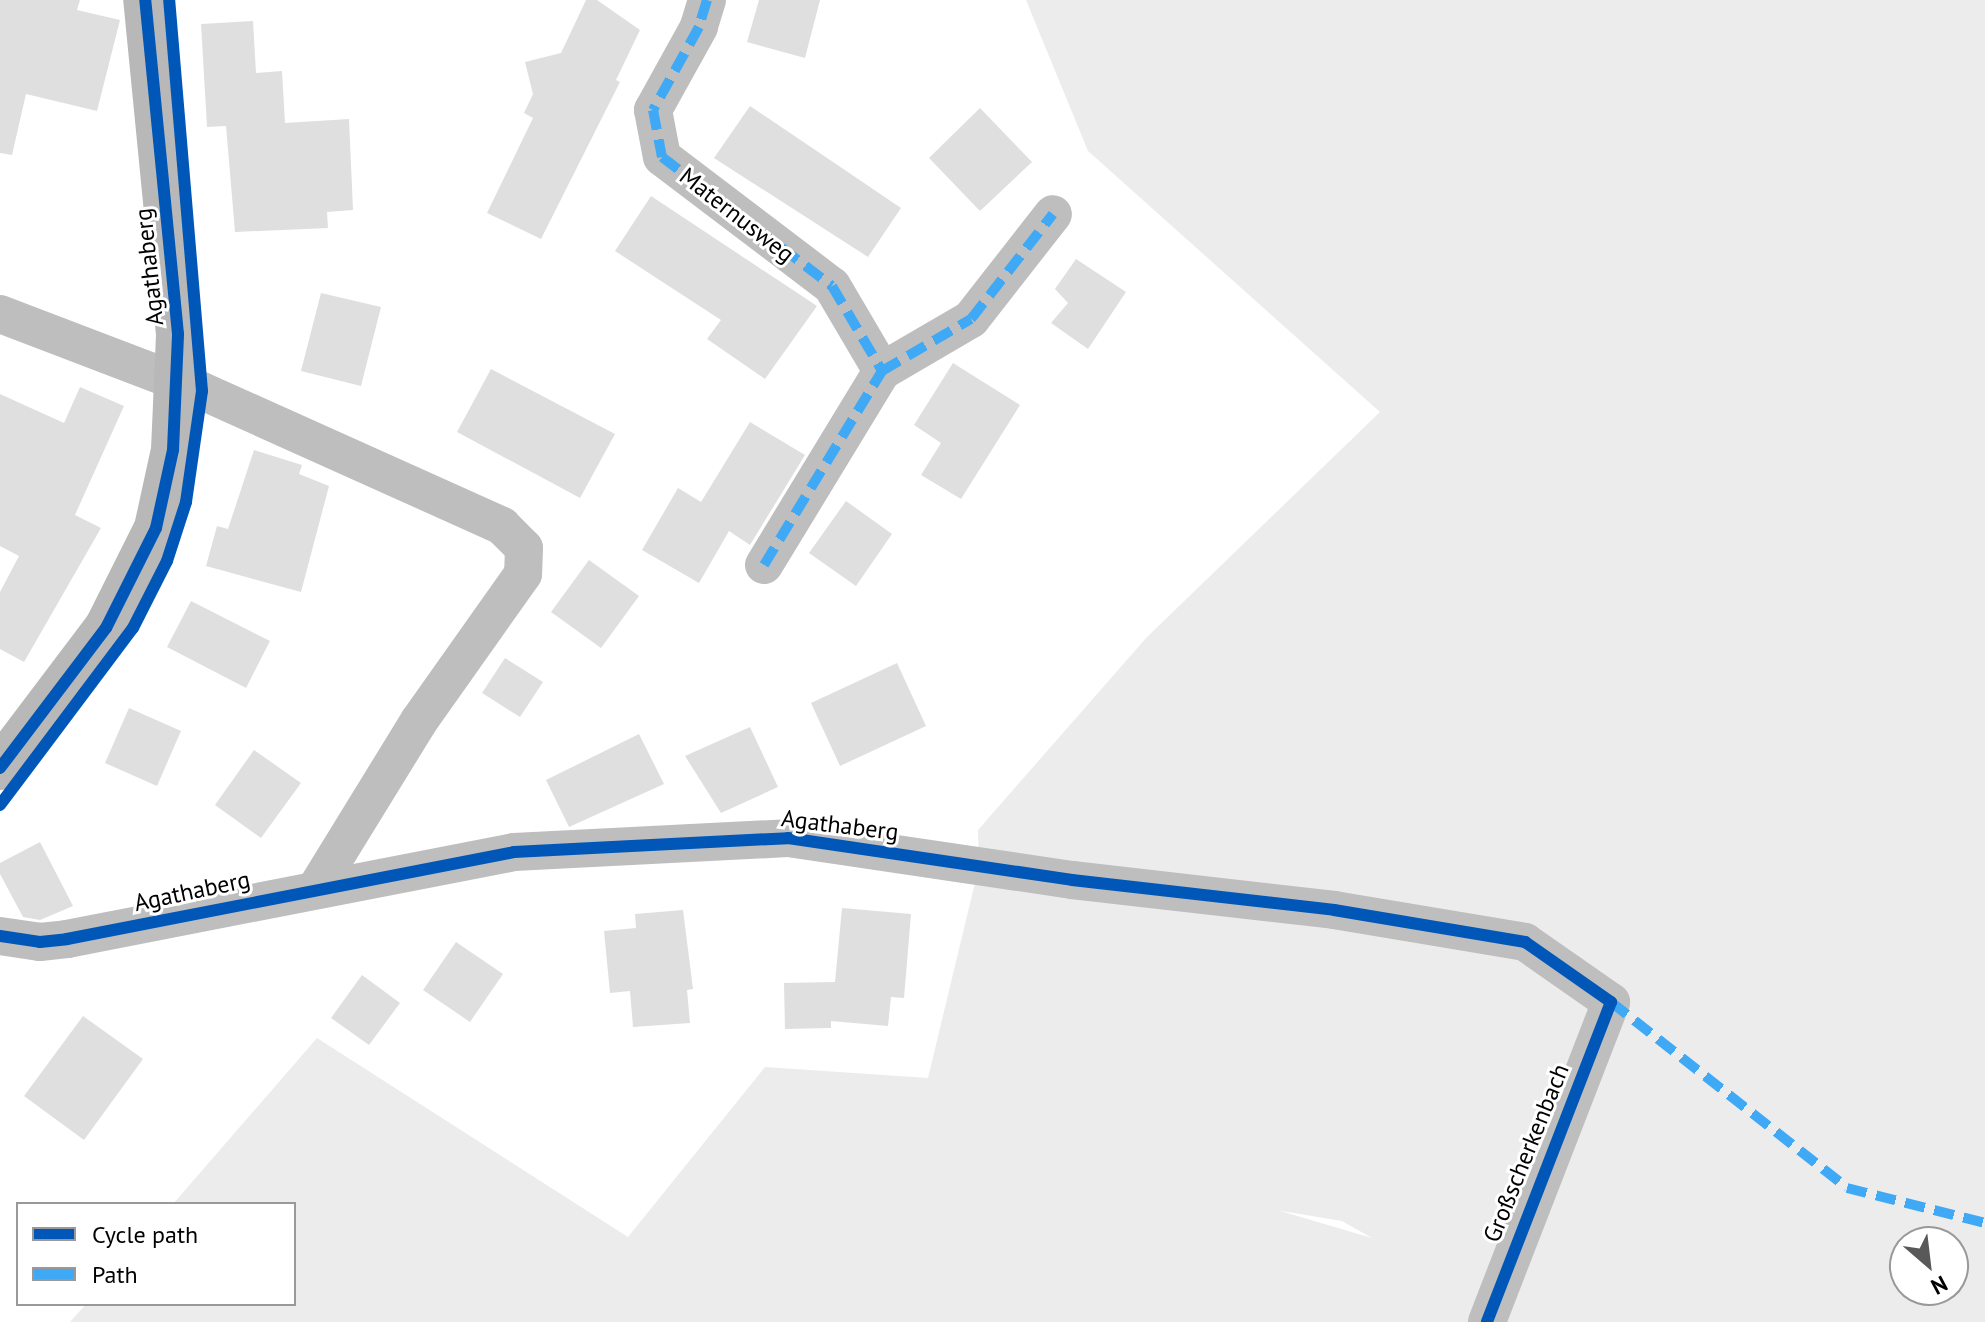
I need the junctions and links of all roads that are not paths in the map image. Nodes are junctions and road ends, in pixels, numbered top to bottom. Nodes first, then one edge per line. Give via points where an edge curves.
1 (145, 0) edge
2 (707, 0) edge
3 (1053, 214) dead end
4 (0, 314) edge
5 (882, 371) junction
6 (176, 380) junction
7 (764, 565) dead end
8 (0, 768) edge
9 (317, 887) junction
10 (0, 936) edge
11 (1611, 1002) joint
12 (1487, 1322) edge

1 - 6 street, Agathaberg via 178,334
2 - 5 street, Maternusweg via 699,27 653,110 662,157 832,286
3 - 5 street via 971,319
4 - 6 street
5 - 7 street
6 - 8 street, Agathaberg via 173,450 156,528 106,628
6 - 9 street via 502,526 524,548 523,574 419,721
9 - 10 street, Agathaberg via 67,939 40,942
9 - 11 street, Agathaberg via 514,852 788,838 1072,880 1334,910 1525,942
11 - 12 street, Großscherkenbach

